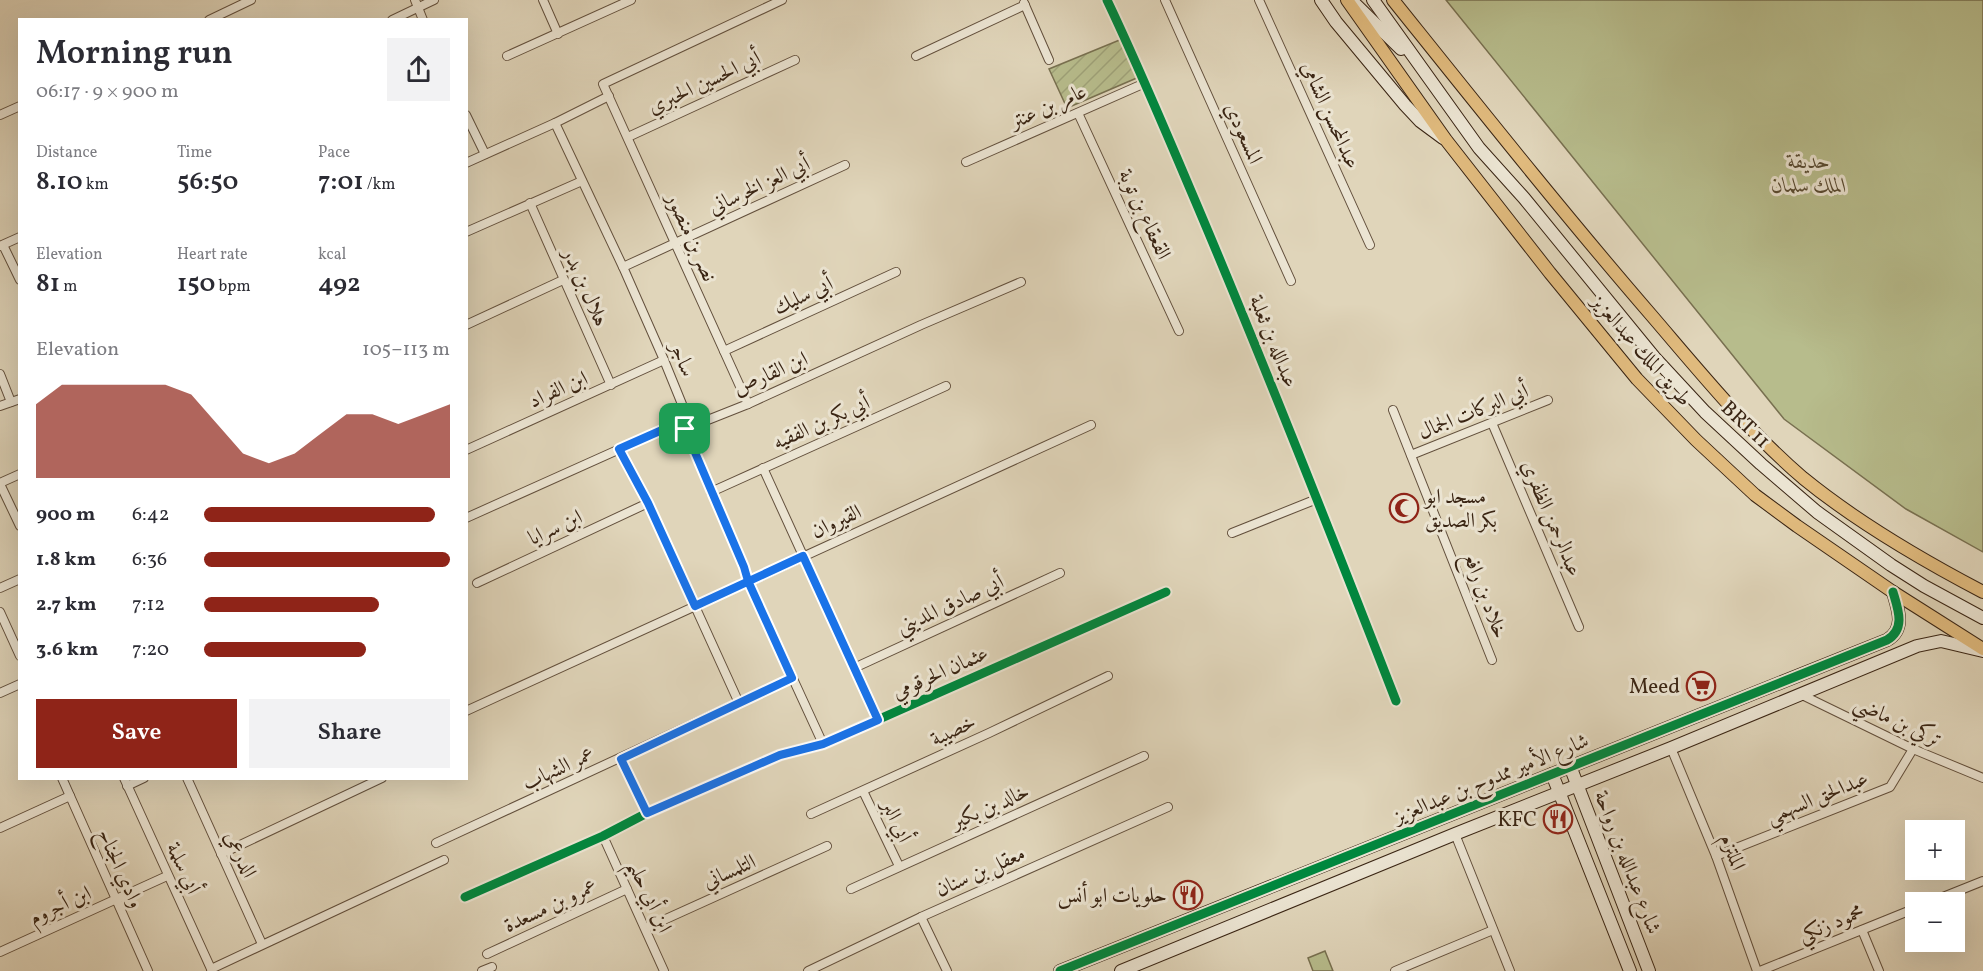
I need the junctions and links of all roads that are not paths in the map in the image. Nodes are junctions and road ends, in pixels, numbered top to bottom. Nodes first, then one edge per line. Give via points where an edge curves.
1 (251, 0) edge
2 (434, 0) edge
3 (543, 0) edge
4 (631, 0) edge
5 (782, 0) edge
6 (1107, 0) edge
7 (1165, 0) edge
8 (1258, 0) edge
9 (1321, 0) edge
10 (1349, 0) edge
11 (1373, 0) edge
12 (1393, 0) edge
13 (1024, 3) edge
14 (416, 4) edge
15 (213, 18) edge
16 (395, 18) edge
17 (422, 18) edge
18 (558, 34) junction
19 (916, 56) dead end
20 (507, 57) dead end
21 (795, 60) dead end
22 (1049, 60) dead end
23 (1418, 64) junction
24 (1145, 83) junction
25 (609, 96) junction
26 (18, 107) edge
27 (1078, 113) junction
28 (0, 115) edge
29 (468, 119) edge
30 (555, 123) junction
31 (628, 137) junction
32 (1446, 140) junction
33 (485, 154) junction
34 (468, 162) edge
35 (966, 162) dead end
36 (845, 165) dead end
37 (582, 181) junction
38 (530, 203) junction
39 (468, 231) edge
40 (18, 238) edge
41 (675, 243) junction
42 (1370, 245) dead end
43 (1, 246) edge
44 (623, 267) junction
45 (896, 272) dead end
46 (18, 276) edge
47 (563, 280) junction
48 (1291, 281) dead end
49 (1021, 282) dead end
50 (468, 324) edge
51 (1179, 331) dead end
52 (724, 351) junction
53 (664, 360) junction
54 (0, 374) edge
55 (611, 385) junction
56 (946, 386) dead end
57 (15, 400) edge
58 (1548, 400) dead end
59 (748, 404) junction
60 (0, 406) edge
61 (1393, 410) dead end
62 (1492, 423) junction
63 (1091, 425) dead end
64 (685, 429) junction
65 (468, 449) edge
66 (619, 449) junction
67 (1412, 454) junction
68 (763, 468) junction
69 (18, 475) edge
70 (0, 484) edge
71 (711, 492) junction
72 (1317, 499) junction
73 (648, 503) junction
74 (468, 517) edge
75 (18, 522) edge
76 (1232, 533) dead end
77 (803, 556) junction
78 (1060, 573) dead end
79 (18, 580) edge
80 (748, 581) junction
81 (477, 583) dead end
82 (0, 588) edge
83 (1166, 592) dead end
84 (1893, 592) junction
85 (1983, 592) edge
86 (695, 606) junction
87 (0, 612) edge
88 (1983, 618) edge
89 (1579, 627) dead end
90 (1983, 650) edge
91 (18, 652) edge
92 (1492, 660) dead end
93 (854, 668) junction
94 (1108, 676) dead end
95 (792, 678) junction
96 (18, 685) edge
97 (0, 693) edge
98 (1800, 694) junction
99 (1396, 701) dead end
100 (739, 703) junction
101 (468, 710) edge
102 (878, 720) junction
103 (823, 744) junction
104 (1671, 748) junction
105 (1913, 749) junction
106 (1144, 756) dead end
107 (621, 759) junction
108 (1570, 766) junction
109 (1552, 774) junction
110 (1983, 778) edge
111 (63, 780) edge
112 (188, 780) edge
113 (378, 780) edge
114 (126, 782) edge
115 (1578, 786) junction
116 (863, 791) junction
117 (1560, 793) junction
118 (70, 796) junction
119 (1168, 807) dead end
120 (647, 813) junction
121 (811, 814) dead end
122 (0, 828) edge
123 (1455, 834) junction
124 (603, 836) junction
125 (436, 843) dead end
126 (827, 846) dead end
127 (221, 854) junction
128 (1716, 856) junction
129 (444, 860) dead end
130 (899, 866) junction
131 (167, 876) junction
132 (1983, 881) edge
133 (627, 890) junction
134 (851, 890) dead end
135 (1956, 892) edge
136 (465, 897) dead end
137 (115, 899) junction
138 (1905, 912) edge
139 (921, 917) junction
140 (646, 928) junction
141 (1493, 930) junction
142 (1862, 930) junction
143 (262, 944) junction
144 (0, 952) edge
145 (487, 954) dead end
146 (492, 966) dead end
147 (212, 970) edge
148 (1126, 970) edge
149 (148, 971) edge
150 (482, 971) edge
151 (664, 971) edge
152 (808, 971) edge
153 (947, 971) edge
154 (1060, 971) edge
155 (1395, 971) edge
156 (1510, 971) edge
157 (1630, 971) edge
158 (1649, 971) edge
159 (1759, 971) edge
160 (1880, 971) edge

1 - 15 street
2 - 14 street
3 - 18 street
4 - 18 street
5 - 25 street, نصر بن منصور via 603,84
6 - 24 street, عبدالله بن ثعلبة
7 - 48 street, المسعودي
8 - 42 street, عبدالمحسن الشامي
9 - 32 street via 1405,105
10 - 23 street, BRT 11
10 - 32 main road, طريق الملك عبدالعزيز
11 - 23 street, BRT 11
12 - 85 main road, طريق الملك عبدالعزيز via 1543,187 1748,425 1803,478 1858,519 1922,560
13 - 19 street
13 - 22 street
14 - 16 street
14 - 17 street
18 - 20 street
21 - 31 street, أبي الحسين الحبري
23 - 88 street, BRT 11 via 1479,148 1654,357 1706,412 1817,512 1891,566
24 - 27 street, عامر بن عنتر
24 - 72 street, عبدالله بن ثعلبة
25 - 30 street
25 - 31 street, نصر بن منصور
26 - 28 street
27 - 35 street, عامر بن عنتر
27 - 51 street, القعقاع بن توبة
29 - 33 street
30 - 33 street
30 - 37 street, ساجر
31 - 41 street, نصر بن منصور
32 - 84 main road, طريق الملك عبدالعزيز via 1637,379 1696,440 1755,495
33 - 34 street
36 - 41 street, أبي العز الخرساني
37 - 38 street
37 - 44 street, ساجر
38 - 39 street
38 - 47 street, هلال بن بدر
40 - 43 street
41 - 44 street, أبي العز الخرساني
41 - 52 street, نصر بن منصور
43 - 46 street
44 - 53 street, ساجر
45 - 52 street, أبي سليك
47 - 50 street
47 - 55 street, هلال بن بدر
49 - 59 street, ابن القارص
52 - 59 street, نصر بن منصور
53 - 55 street, ابن الفراد
53 - 64 street, ساجر via 686,414
54 - 57 street
55 - 65 street, ابن الفراد
56 - 68 street, أبي بكر بن الفقيه
57 - 60 street
58 - 62 street, أبي البركات الجمال
59 - 64 street, ابن القارص
61 - 67 street, خلاد بن رافع
62 - 67 street, أبي البركات الجمال
62 - 89 street, عبدالرحمن الظفري
63 - 77 street, القيروان
64 - 66 street, ابن القارص via 671,426
64 - 71 street, ساجر
66 - 73 street
66 - 74 street, ابن القارص
67 - 92 street, خلاد بن رافع
68 - 71 street, أبي بكر بن الفقيه
68 - 77 street
69 - 70 street
70 - 75 street
71 - 80 street, ساجر
72 - 76 street
72 - 99 street, عبدالله بن ثعلبة
73 - 81 street, ابن سرايا
73 - 86 street
77 - 80 street, القيروان
77 - 93 street
78 - 93 street, أبي صادق المديني
79 - 82 street
80 - 86 street, القيروان
80 - 95 street, ساجر
83 - 102 street, عثمان الحرقومي
84 - 90 main road, طريق الملك عبدالعزيز
84 - 108 street, شارع الأمير ممدوح بن عبدالعزيز via 1899,625 1887,640
86 - 100 street
86 - 101 street, القيروان
87 - 91 street
90 - 98 street, شارع الأمير ممدوح بن عبدالعزيز via 1941,641 1917,646
93 - 102 street
94 - 116 street, خصيبة
95 - 100 street, عمر الشهاب
95 - 103 street, ساجر
96 - 97 street
98 - 104 street, شارع الأمير ممدوح بن عبدالعزيز
98 - 105 street, تركي بن ماضي
100 - 107 street, عمر الشهاب
102 - 103 street, عثمان الحرقومي
103 - 120 street, عثمان الحرقومي via 780,755
104 - 115 street, شارع الأمير ممدوح بن عبدالعزيز
104 - 128 street, الملتزم
105 - 110 street, تركي بن ماضي
105 - 128 street, عبدالحق السهمي via 1890,787
106 - 130 street, خالد بن بكير
107 - 120 street
107 - 125 street, عمر الشهاب
108 - 109 street, شارع الأمير ممدوح بن عبدالعزيز
108 - 115 street, شارع عبدالله بن رواحة
109 - 117 street, شارع عبدالله بن رواحة
109 - 154 street, شارع الأمير ممدوح بن عبدالعزيز
111 - 118 street, وادي الجناح
112 - 127 street, الدرعي
113 - 127 street
114 - 131 street, أبي سلمة
115 - 117 street, شارع الأمير ممدوح بن عبدالعزيز
115 - 158 street, شارع عبدالله بن رواحة
116 - 121 street, خصيبة
116 - 130 street, أبي البر
117 - 123 street, شارع الأمير ممدوح بن عبدالعزيز
117 - 157 street, شارع عبدالله بن رواحة
118 - 122 street
118 - 137 street, وادي الجناح
119 - 139 street, معقل بن سنان
120 - 124 street, عثمان الحرقومي
123 - 141 street
123 - 148 street, شارع الأمير ممدوح بن عبدالعزيز
124 - 133 street, ابن أبي حليم
124 - 136 street, عثمان الحرقومي
126 - 140 street, التلمساني
127 - 143 street, الدرعي
128 - 159 street, الملتزم
129 - 143 street
130 - 134 street, خالد بن بكير
131 - 137 street, ابن أجروم
131 - 147 street, أبي سلمة
132 - 135 street
133 - 140 street, ابن أبي حليم
133 - 145 street, عمرو بن مسعدة
137 - 144 street, ابن أجروم
137 - 149 street, وادي الجناح
138 - 142 street, محمود زنكي
139 - 152 street, معقل بن سنان
139 - 153 street
140 - 151 street, ابن أبي حليم
141 - 155 street
141 - 156 street
142 - 159 street, محمود زنكي
142 - 160 street
143 - 147 street
146 - 150 street

